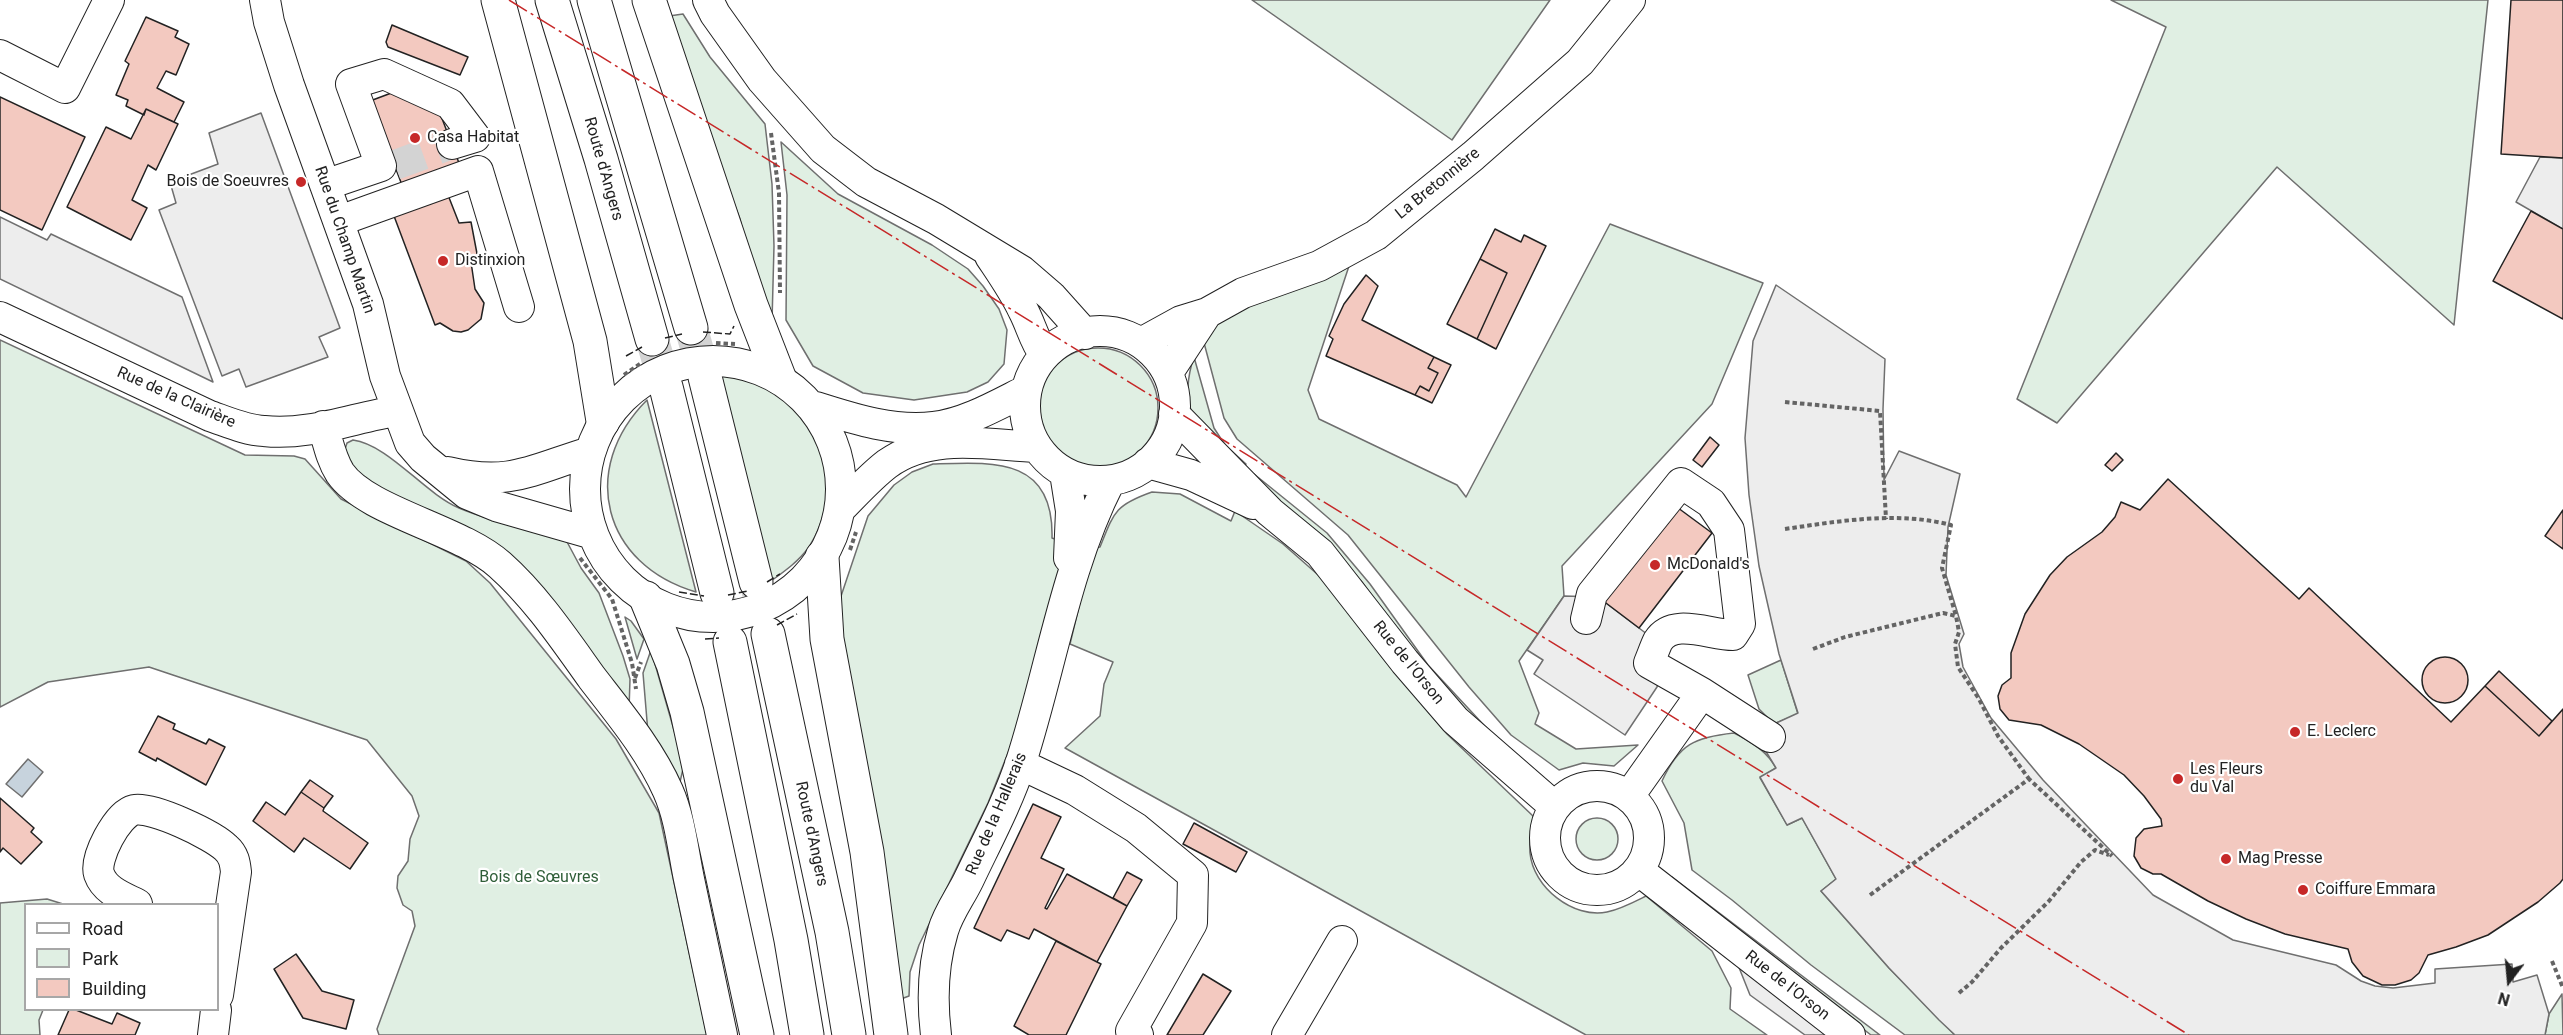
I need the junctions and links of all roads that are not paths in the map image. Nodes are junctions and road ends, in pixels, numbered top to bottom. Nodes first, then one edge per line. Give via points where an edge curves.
1 (109, 0) edge
2 (265, 0) edge
3 (498, 0) edge
4 (552, 0) edge
5 (594, 0) edge
6 (649, 0) edge
7 (708, 0) edge
8 (1630, 0) edge
9 (0, 56) edge
10 (452, 144) tunnel mouth
11 (325, 185) junction
12 (339, 222) junction
13 (984, 246) junction
14 (519, 307) dead end
15 (1207, 314) junction
16 (0, 317) edge
17 (691, 328) tunnel mouth
18 (1085, 334) junction
19 (652, 339) tunnel mouth
20 (1141, 343) junction
21 (1044, 354) junction
22 (1169, 371) junction
23 (705, 377) tunnel mouth
24 (780, 377) junction
25 (666, 387) tunnel mouth
26 (1025, 391) junction
27 (816, 406) junction
28 (396, 411) junction
29 (1174, 414) junction
30 (603, 421) junction
31 (323, 426) junction
32 (1037, 447) junction
33 (590, 452) junction
34 (1149, 463) junction
35 (438, 470) junction
36 (1065, 473) junction
37 (1110, 482) junction
38 (840, 509) junction
39 (1270, 512) junction
40 (590, 532) junction
41 (822, 557) junction
42 (756, 582) tunnel mouth
43 (1067, 591) junction
44 (717, 593) tunnel mouth
45 (646, 598) junction
46 (1586, 619) dead end
47 (768, 634) tunnel mouth
48 (730, 642) tunnel mouth
49 (1702, 693) junction
50 (1759, 729) dead end
51 (1020, 764) junction
52 (1629, 796) junction
53 (1555, 807) junction
54 (1638, 870) junction
55 (136, 903) edge
56 (1342, 941) dead end
57 (221, 942) edge
58 (219, 978) edge
59 (216, 1011) edge
60 (213, 1035) edge
61 (722, 1035) edge
62 (757, 1035) edge
63 (807, 1035) edge
64 (849, 1035) edge
65 (891, 1035) edge
66 (936, 1035) edge
67 (1138, 1035) edge
68 (1287, 1035) edge
69 (1850, 1035) edge

1 - 9 street via 64,88
2 - 11 street, Rue du Champ Martin via 268,22
3 - 30 highway via 590,342
4 - 19 highway, Route d'Angers
5 - 17 highway
6 - 24 highway via 751,305
7 - 13 street via 762,80 823,149 866,182
8 - 15 street, La Bretonnière via 1580,62 1376,235 1320,266 1243,293
10 - 11 street via 475,136 450,104 384,74 351,84 388,166
11 - 12 street, Rue du Champ Martin
12 - 14 street via 478,171
12 - 28 street, Rue du Champ Martin via 368,304
13 - 18 street via 1022,271
13 - 21 street via 1009,284
15 - 20 street, La Bretonnière via 1181,321
15 - 22 street, La Bretonnière
16 - 31 street, Rue de la Clairière via 241,427 264,432
18 - 20 street via 1123,334
18 - 21 street
20 - 22 street
21 - 26 street
22 - 29 street
23 - 42 highway
24 - 27 street
24 - 30 street via 744,363 715,360 682,364 653,377 624,397
25 - 44 highway
26 - 27 street via 978,414 935,427 884,426
26 - 32 street via 1028,426
27 - 38 street via 838,456
28 - 31 street, Rue de la Clairière
28 - 35 street, Rue du Champ Martin via 410,442
29 - 34 street via 1169,434
29 - 39 street, Rue de l'Orson
30 - 33 street
31 - 61 street via 333,460 356,488 469,543 514,578 554,625 656,767 674,810
32 - 36 street
32 - 38 street via 966,442 911,450 875,473
33 - 35 street via 510,478 474,478
33 - 40 street via 584,498
34 - 37 street via 1132,476
34 - 39 street, Rue de l'Orson via 1191,475
35 - 40 street, Rue du Champ Martin via 467,494 496,506
36 - 37 street
36 - 43 street, Rue de la Hallerais via 1071,511
37 - 43 street, Rue de la Hallerais
38 - 41 street
39 - 53 street, Rue de l'Orson via 1320,553 1455,720
40 - 45 street via 605,561
41 - 45 street via 802,582 755,611 728,617 703,615
41 - 65 highway via 827,639 867,852
43 - 51 street, Rue de la Hallerais
45 - 62 highway via 673,663 687,712
46 - 49 street via 1592,594 1681,483 1712,503 1729,530 1740,624 1733,635 1675,628 1659,639 1649,663
47 - 64 highway, Route d'Angers via 832,932
48 - 63 highway
49 - 50 street
49 - 52 street
51 - 66 street, Rue de la Hallerais via 943,930 934,977
51 - 67 street via 1075,790 1136,828 1194,875 1192,923 1131,1031
52 - 53 street via 1617,789 1590,786 1564,797
52 - 54 street via 1639,806 1650,831 1646,858
53 - 54 street via 1545,832 1545,846 1549,858 1566,879 1577,886 1604,889 1617,886
54 - 69 street, Rue de l'Orson
55 - 57 street via 105,885 97,864 115,825 134,810 151,812 209,835 234,858 236,872
56 - 68 street
57 - 58 street
59 - 60 street

